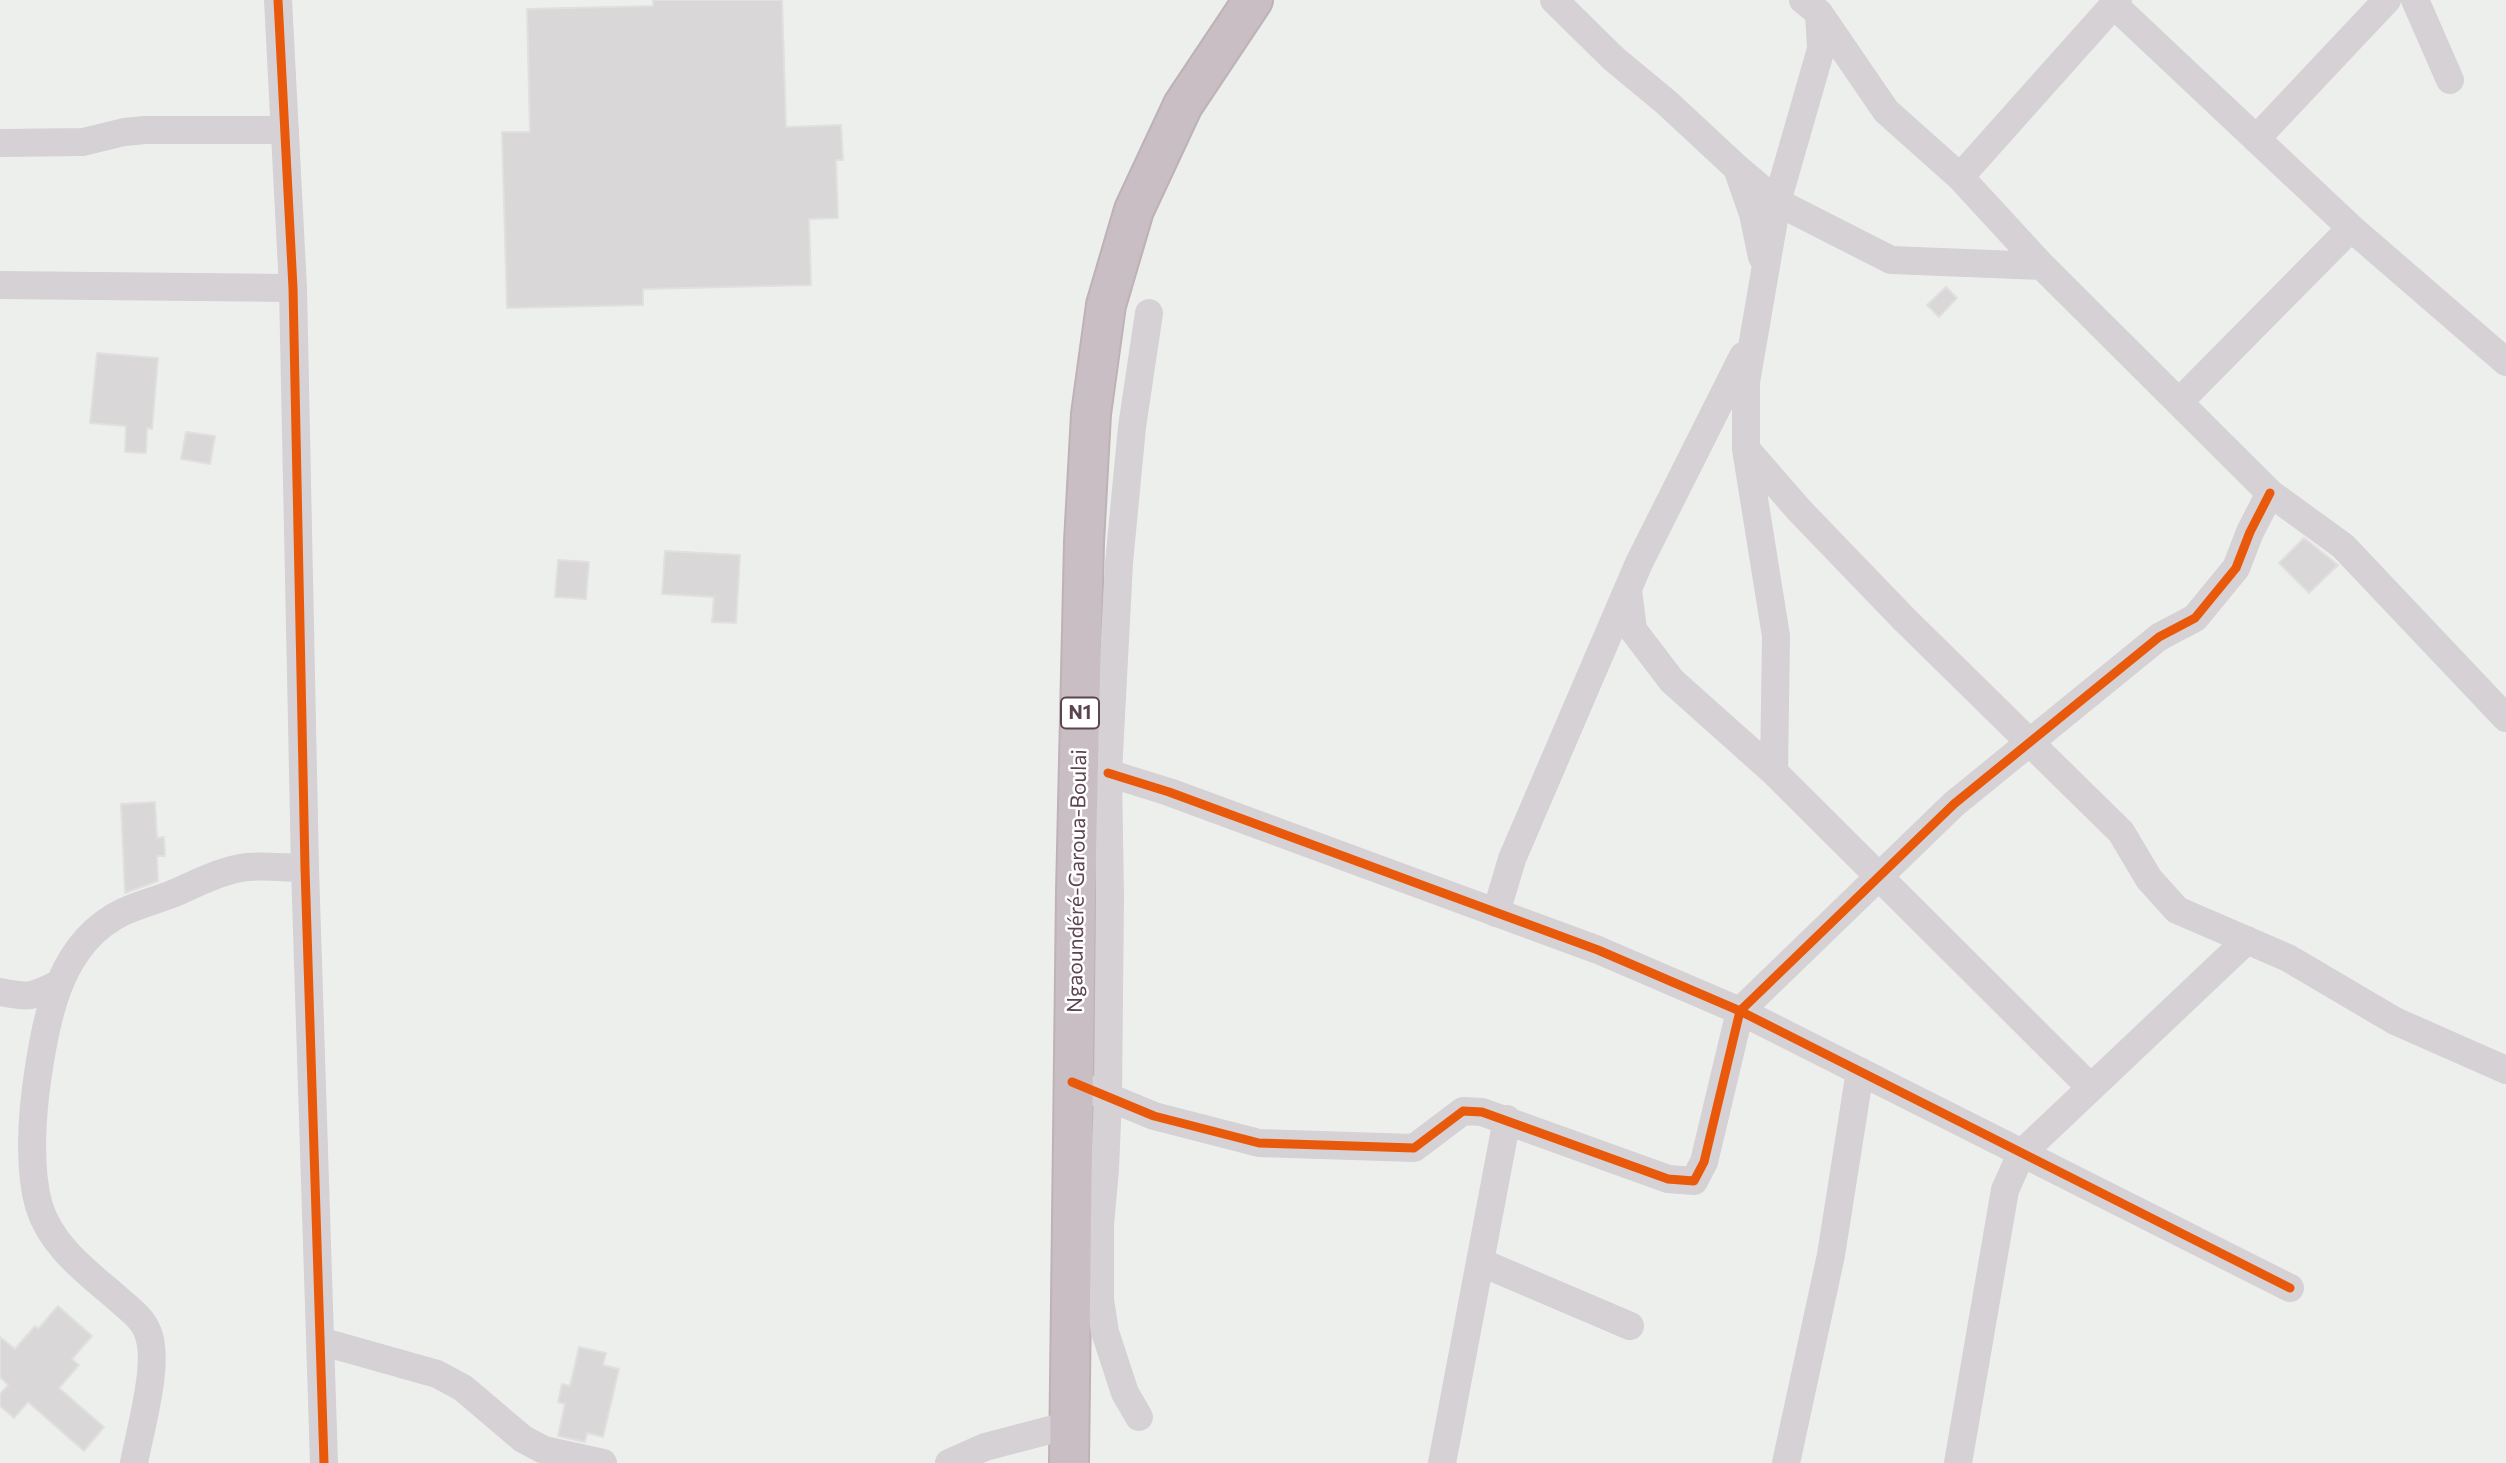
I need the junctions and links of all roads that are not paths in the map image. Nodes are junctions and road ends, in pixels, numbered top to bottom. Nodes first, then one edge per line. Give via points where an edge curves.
1 (278, 0) edge
2 (1253, 0) edge
3 (1554, 0) edge
4 (2387, 0) edge
5 (2415, 0) edge
6 (2116, 2) edge
7 (1811, 7) edge
8 (2450, 80) dead end
9 (285, 130) junction
10 (2256, 139) junction
11 (0, 143) edge
12 (1737, 168) junction
13 (1961, 177) junction
14 (1777, 202) junction
15 (2351, 228) junction
16 (2042, 266) junction
17 (1766, 273) junction
18 (0, 285) edge
19 (293, 288) junction
20 (1149, 313) dead end
21 (1755, 333) junction
22 (2506, 362) edge
23 (2179, 402) junction
24 (1745, 449) junction
25 (2270, 493) junction
26 (1628, 590) junction
27 (2506, 718) edge
28 (2030, 740) junction
29 (1774, 772) junction
30 (1108, 773) junction
31 (1109, 867) junction
32 (305, 868) junction
33 (1880, 877) junction
34 (1076, 893) junction
35 (1496, 913) junction
36 (2247, 940) junction
37 (58, 984) junction
38 (0, 992) edge
39 (1740, 1011) junction
40 (2506, 1070) edge
41 (1860, 1071) junction
42 (1072, 1083) junction
43 (2090, 1087) junction
44 (1108, 1097) junction
45 (1507, 1119) junction
46 (2021, 1154) junction
47 (1480, 1262) junction
48 (2290, 1289) dead end
49 (1630, 1326) dead end
50 (320, 1341) junction
51 (1139, 1417) dead end
52 (1069, 1425) junction
53 (134, 1463) edge
54 (324, 1463) edge
55 (603, 1463) edge
56 (949, 1463) edge
57 (1069, 1463) edge
58 (1442, 1463) edge
59 (1786, 1463) edge
60 (1958, 1463) edge

1 - 9 street
2 - 34 highway, Ngaoundéré-Garoua-Boulai / N1 via 1183,105 1134,210 1106,305 1091,414 1084,542
3 - 12 street
4 - 10 street
5 - 8 street
6 - 10 street
6 - 13 street
7 - 13 street via 1886,111
7 - 14 street via 1821,49
9 - 11 street via 145,130 83,142
9 - 19 street
10 - 15 street
12 - 14 street
12 - 17 street via 1754,214
13 - 16 street
14 - 16 street via 1891,260
14 - 17 street
15 - 22 street
15 - 23 street
16 - 23 street
17 - 21 street
18 - 19 street
19 - 32 street
20 - 30 street via 1119,563
21 - 24 street via 1746,382
21 - 26 street
23 - 25 street
24 - 28 street via 1905,619
24 - 29 street via 1776,636
25 - 27 street via 2343,546
25 - 28 street via 2236,568 2195,618 2159,637
26 - 29 street via 1633,630 1672,681
26 - 35 street via 1512,859
28 - 33 street via 1954,804
28 - 36 street via 2122,832 2149,879 2177,910
29 - 33 street
30 - 31 street
30 - 35 street
31 - 34 street
31 - 44 street
32 - 37 street via 247,867 122,913 100,927 73,956
32 - 50 street
33 - 39 street
33 - 43 street
34 - 42 highway, Ngaoundéré-Garoua-Boulai / N1
35 - 39 street via 1598,950
36 - 40 street via 2288,958 2395,1021
36 - 43 street
37 - 38 street via 24,997
37 - 53 street via 44,1032 35,1093 33,1159 40,1206 57,1241 135,1313 148,1331 153,1363
39 - 41 street
39 - 45 street via 1704,1161 1694,1181 1668,1179
41 - 46 street
41 - 59 street via 1830,1255
42 - 44 street
42 - 52 highway, Ngaoundéré-Garoua-Boulai / N1
43 - 46 street
44 - 45 street via 1154,1116 1259,1143 1414,1148 1463,1111
44 - 51 street via 1100,1300 1114,1365
45 - 47 street
46 - 48 street
46 - 60 street via 2005,1190
47 - 49 street
47 - 58 street
50 - 54 street
50 - 55 street via 437,1374 463,1388 523,1439 544,1450
52 - 56 street via 985,1447
52 - 57 highway, Ngaoundéré-Garoua-Boulai / N1

